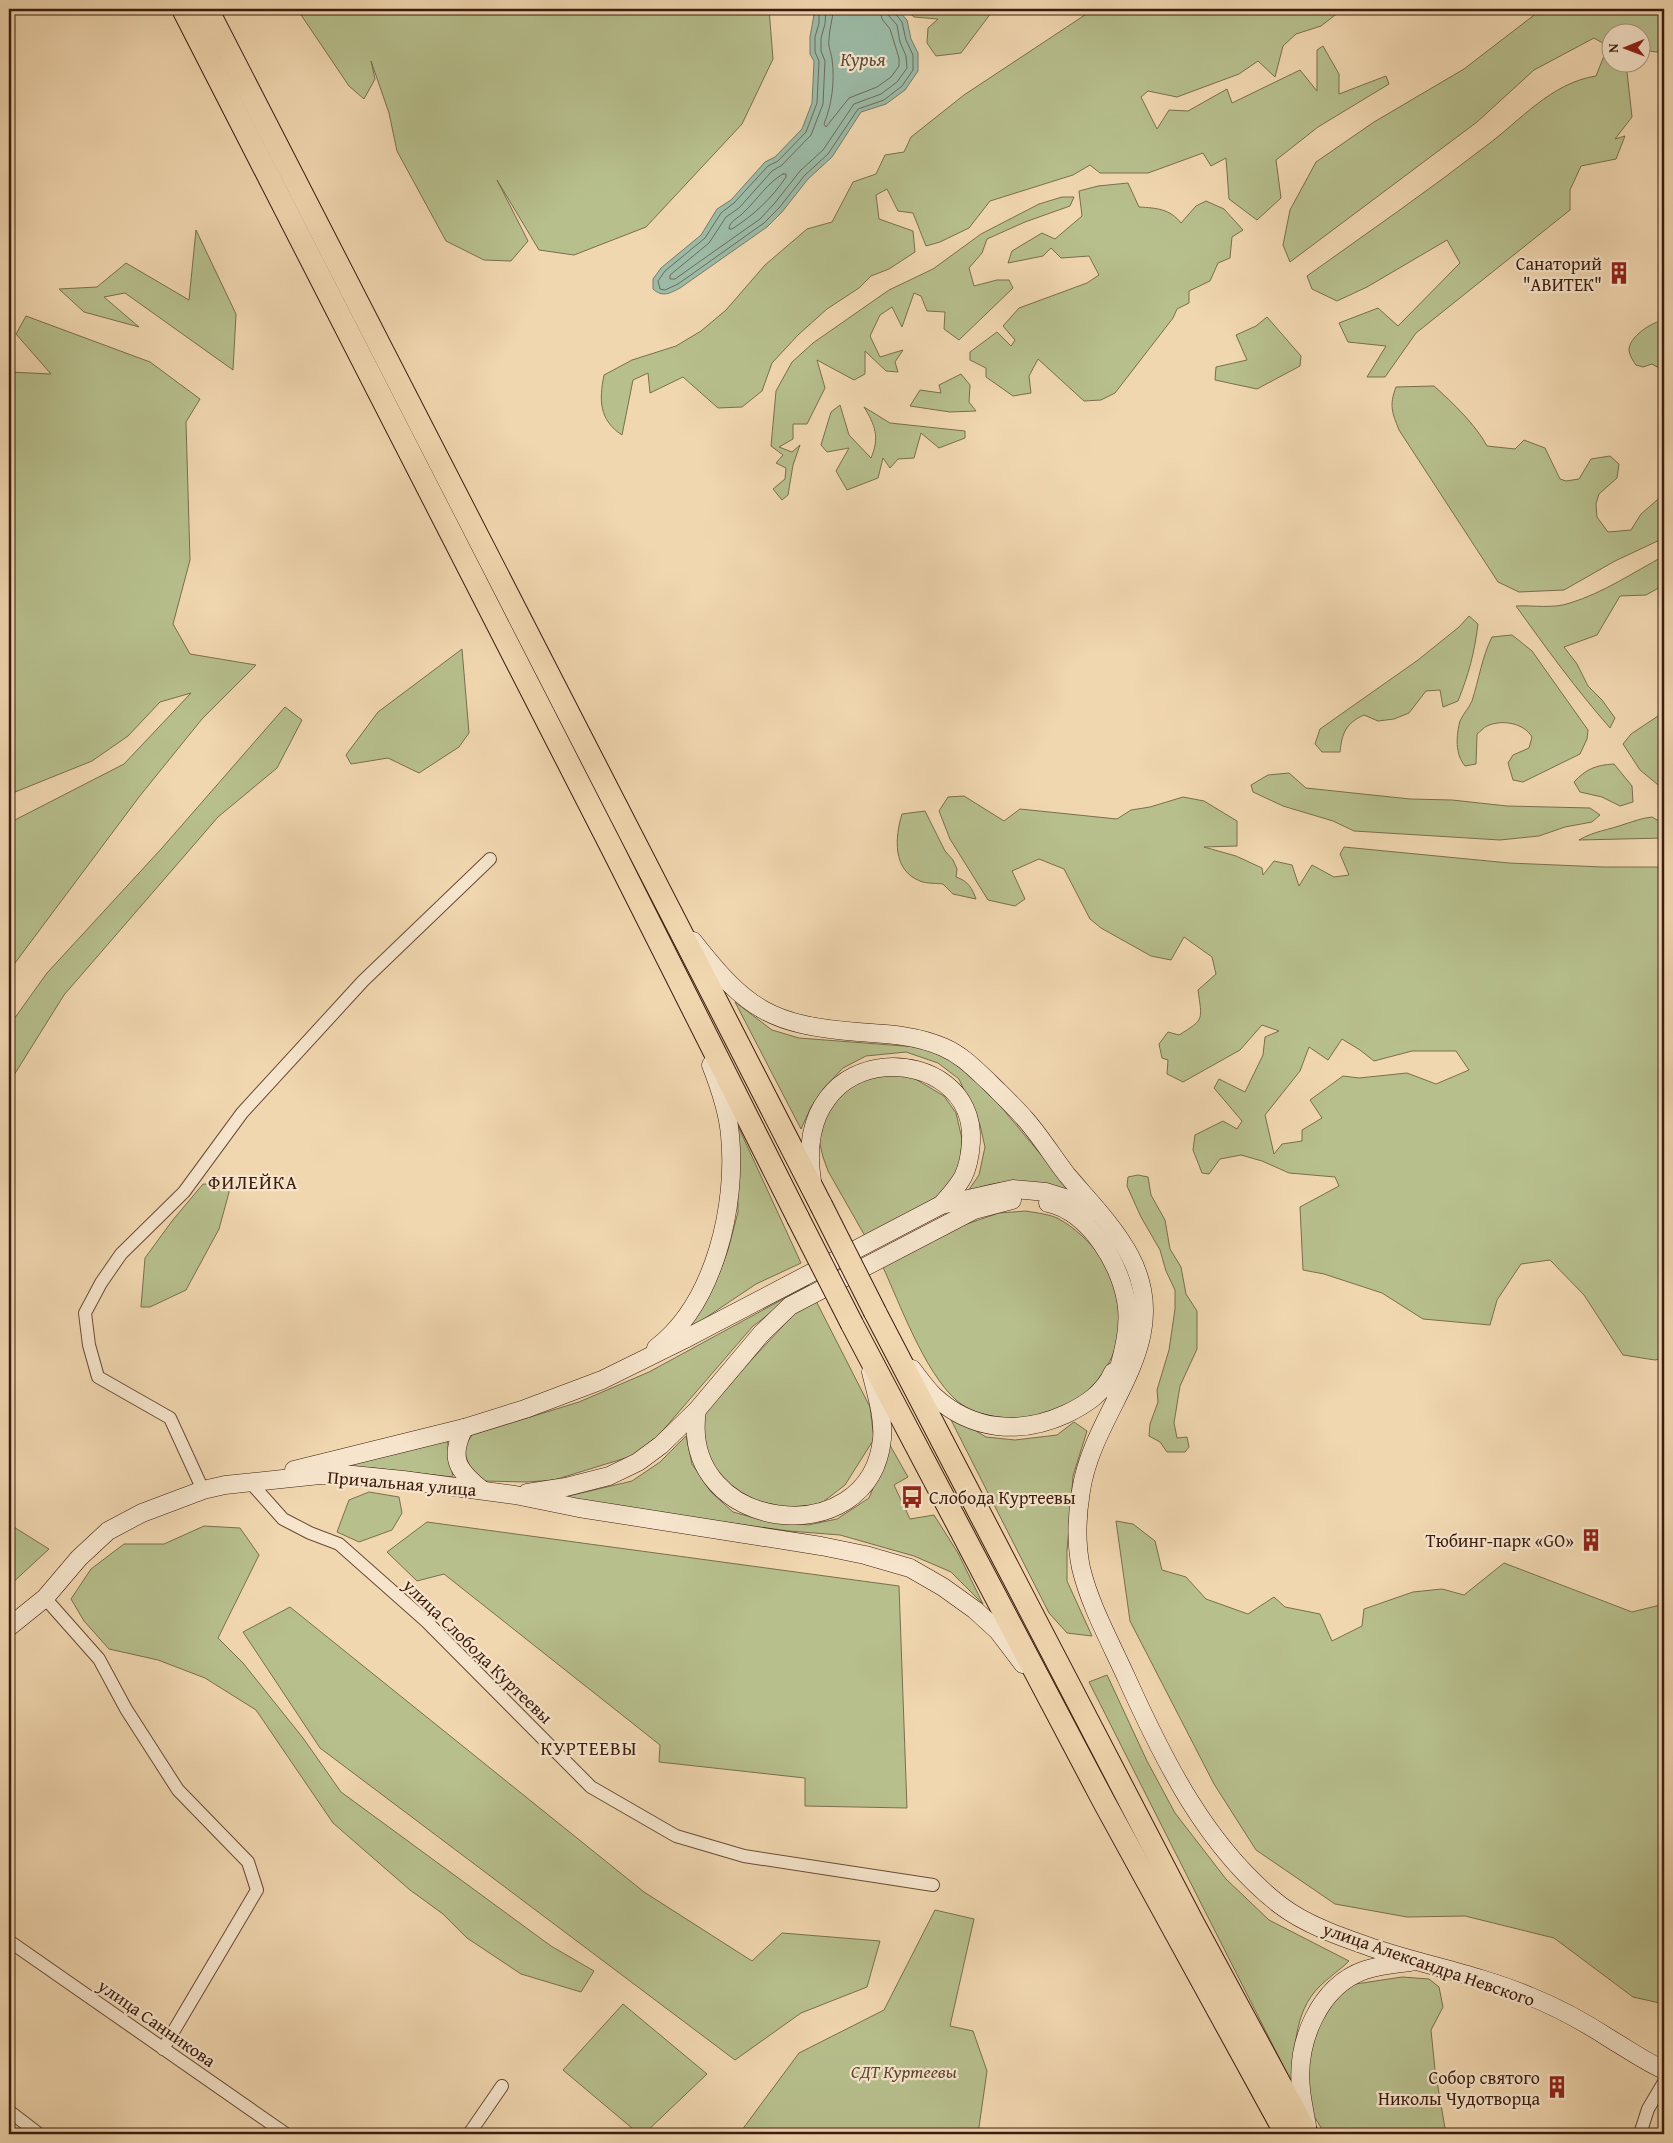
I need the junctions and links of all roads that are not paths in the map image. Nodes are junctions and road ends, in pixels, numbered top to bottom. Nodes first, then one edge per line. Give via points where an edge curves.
1 (183, 9) edge
2 (207, 9) edge
3 (490, 859) dead end
4 (664, 900) junction
5 (687, 999) junction
6 (817, 1198) junction
7 (941, 1205) junction
8 (1108, 1223) junction
9 (1126, 1337) junction
10 (890, 1342) junction
11 (867, 1354) junction
12 (637, 1364) junction
13 (697, 1410) junction
14 (1106, 1420) junction
15 (464, 1428) junction
16 (250, 1482) junction
17 (203, 1490) junction
18 (483, 1490) junction
19 (515, 1495) junction
20 (45, 1598) junction
21 (9, 1626) edge
22 (1049, 1698) junction
23 (933, 1885) dead end
24 (9, 1941) edge
25 (1418, 1961) junction
26 (163, 2049) junction
27 (1664, 2070) edge
28 (1664, 2082) edge
29 (502, 2086) dead end
30 (9, 2111) edge
31 (39, 2134) edge
32 (286, 2134) edge
33 (469, 2134) edge
34 (1286, 2134) edge
35 (1308, 2134) edge
36 (1640, 2134) edge

1 - 5 highway
2 - 4 highway
3 - 17 street via 363,981 242,1113 184,1192 121,1254 85,1313 98,1377 170,1418
4 - 6 highway
4 - 8 street via 713,967 742,995 773,1016 829,1030 915,1038 944,1047 969,1062 1025,1118
5 - 11 highway, bridge
5 - 12 street via 724,1098 730,1135 727,1216 702,1290 676,1329
6 - 7 street via 810,1152 817,1116 825,1101 858,1072 891,1067 912,1070 944,1082 968,1113 972,1129 970,1162 960,1185
6 - 10 highway, bridge
7 - 8 street via 1012,1189 1046,1192 1075,1201
7 - 12 street
8 - 14 street via 1131,1257 1143,1291 1144,1328 1131,1370
9 - 10 street via 1112,1375 1100,1394 1052,1420 1018,1428 983,1424 950,1408 934,1395
9 - 13 street via 1127,1308 1120,1278 1108,1253 1084,1221 1058,1205 1009,1200 974,1210 790,1306 761,1334
9 - 14 street
10 - 35 highway via 1192,1921
11 - 13 street via 883,1426 882,1442 870,1475 858,1490 819,1514 771,1514 748,1506 721,1489 698,1454
11 - 22 highway
12 - 15 street via 525,1409
13 - 19 street via 661,1445 638,1462 609,1476
14 - 25 street, улица Александра Невского via 1085,1468 1079,1515 1080,1564 1089,1593 1142,1711 1178,1781 1217,1840 1248,1876 1281,1906 1322,1929
15 - 16 street
15 - 18 street via 457,1443 456,1460 466,1477
16 - 17 street, Причальная улица
16 - 18 street, Причальная улица via 353,1475
16 - 23 street, улица Слобода Куртеевы via 283,1519 339,1544 426,1621 591,1787 676,1836 744,1856
17 - 20 street, Причальная улица via 142,1513 108,1531 79,1558
18 - 19 street, Причальная улица
19 - 22 street, Причальная улица via 821,1546 910,1568 943,1587 998,1631
20 - 21 street, Причальная улица
20 - 26 street via 100,1659 126,1710 178,1790 248,1862 257,1890
22 - 34 highway
24 - 26 street, улица Санникова
25 - 27 street, улица Александра Невского via 1529,1996
25 - 35 street via 1364,1971 1335,1988 1320,2006 1301,2058 1300,2088
26 - 32 street, улица Санникова
28 - 36 street via 1648,2109
29 - 33 street
30 - 31 street

